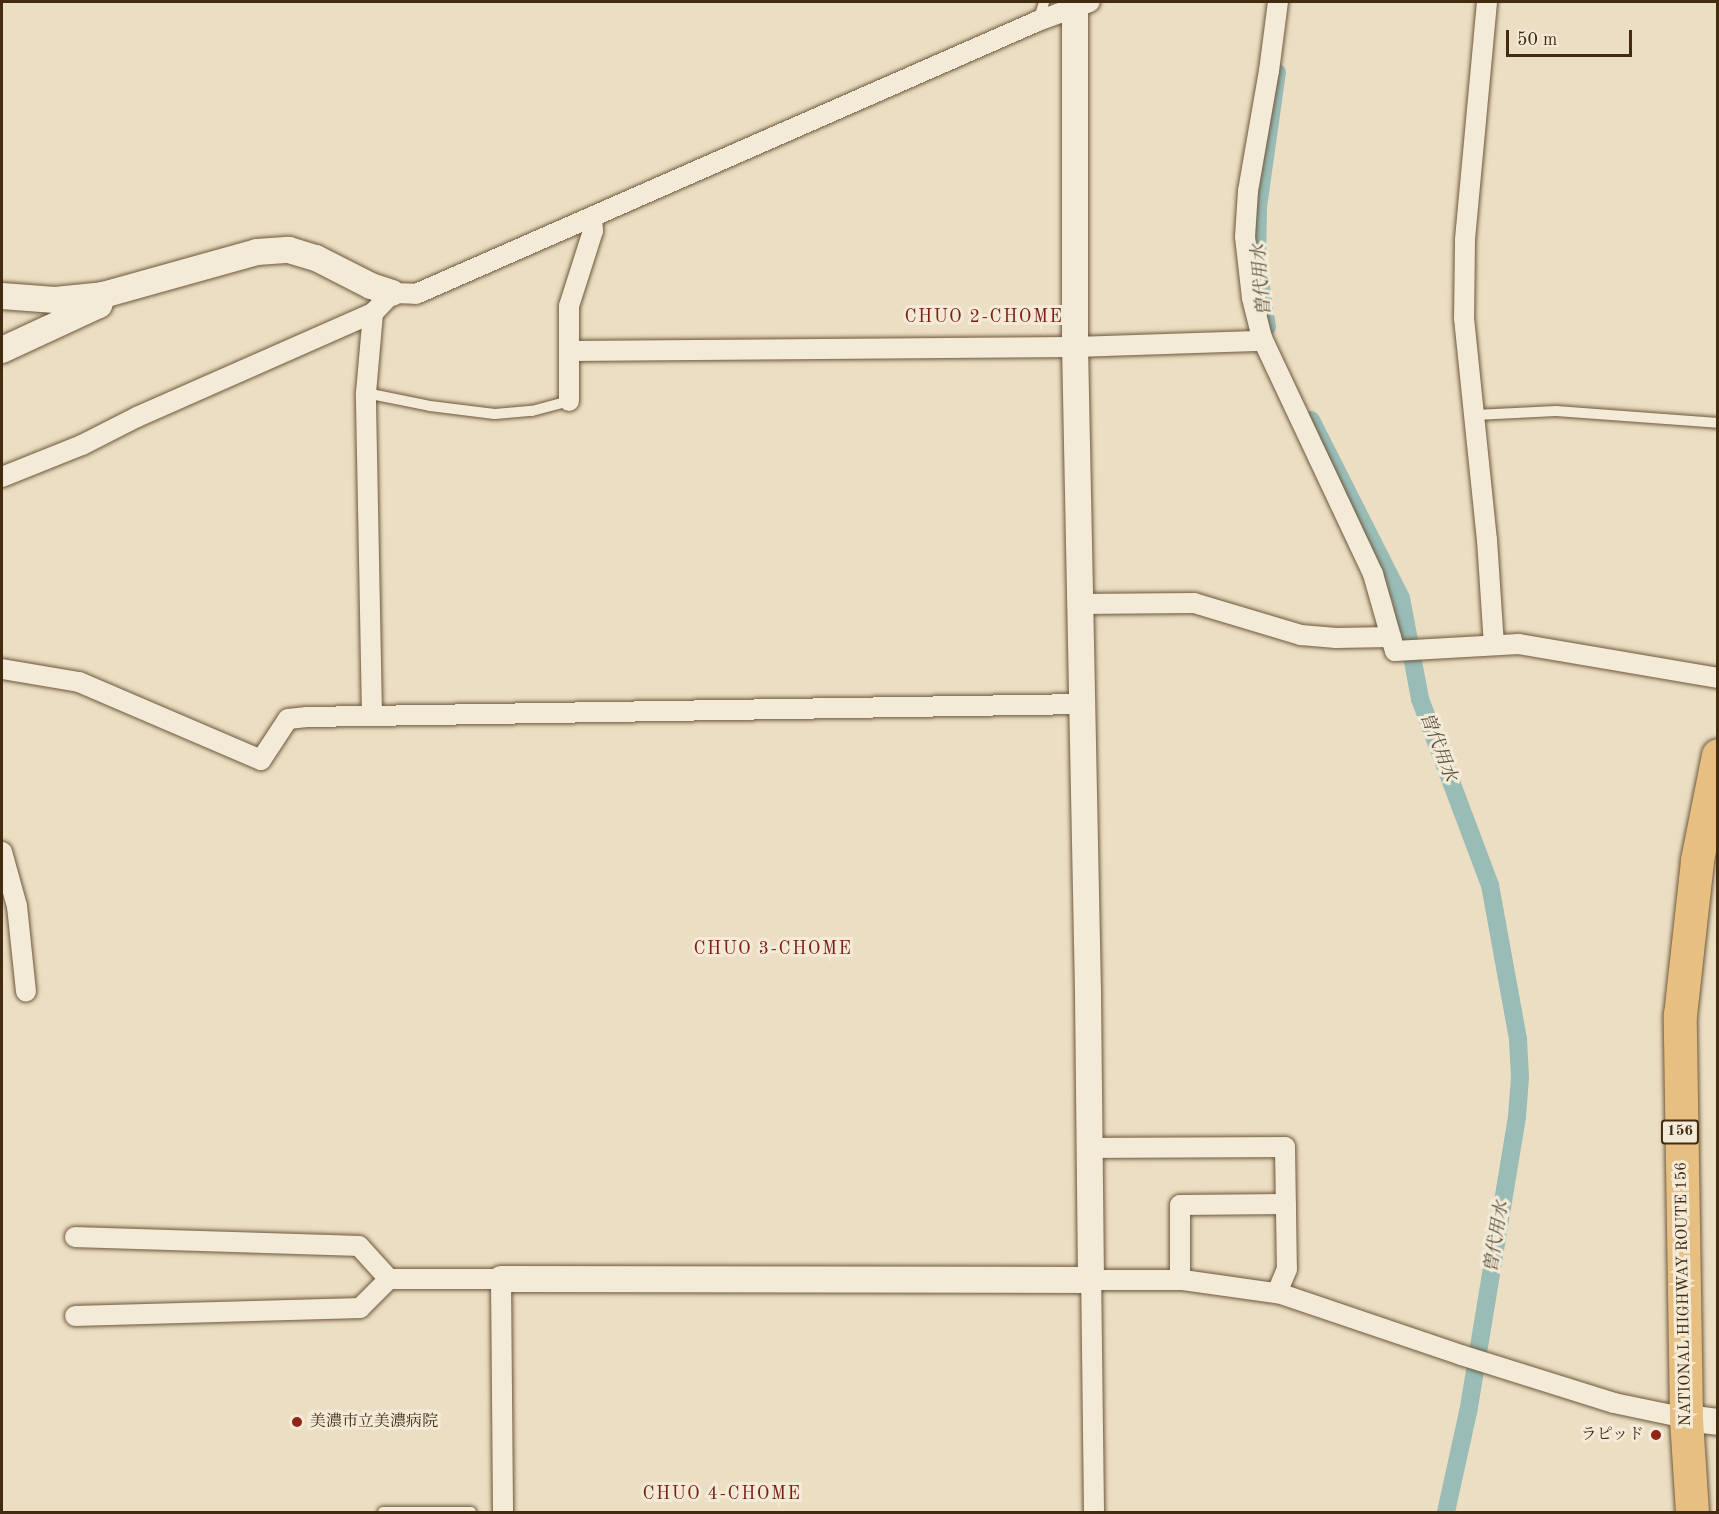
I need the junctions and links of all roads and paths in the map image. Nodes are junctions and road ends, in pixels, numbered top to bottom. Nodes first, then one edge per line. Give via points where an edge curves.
1 (1044, 2) edge
2 (1278, 2) edge
3 (1487, 2) edge
4 (1082, 5) edge
5 (1038, 21) junction
6 (592, 217) junction
7 (392, 293) junction
8 (103, 295) junction
9 (2, 296) edge
10 (373, 313) junction
11 (1262, 338) junction
12 (1074, 347) junction
13 (2, 351) edge
14 (571, 351) junction
15 (366, 393) junction
16 (569, 400) joint
17 (1475, 415) junction
18 (1718, 423) edge
19 (2, 477) edge
20 (1080, 604) junction
21 (1393, 644) junction
22 (1494, 645) junction
23 (2, 669) edge
24 (1718, 678) edge
25 (1082, 704) junction
26 (372, 715) junction
27 (1718, 755) edge
28 (2, 852) edge
29 (26, 992) dead end
30 (1090, 1148) junction
31 (1286, 1204) junction
32 (75, 1237) dead end
33 (501, 1279) junction
34 (389, 1280) junction
35 (1091, 1280) junction
36 (1180, 1280) junction
37 (1277, 1293) junction
38 (75, 1316) dead end
39 (1702, 1420) edge
40 (383, 1512) edge
41 (471, 1512) edge
42 (503, 1512) edge
43 (1094, 1512) edge
44 (1692, 1512) edge

1 - 5 lane
2 - 11 street via 1248,191 1245,237 1252,298
3 - 17 street via 1465,241 1464,318
4 - 5 street
4 - 12 street
5 - 6 street
6 - 7 street via 416,294
6 - 14 street via 592,231 569,306
7 - 8 street via 316,258 289,250 257,252
7 - 10 street
8 - 9 street via 55,300
8 - 13 street via 99,305
10 - 15 street
10 - 19 street via 82,445
11 - 12 street
11 - 21 street via 1373,574
12 - 14 street
12 - 20 street
14 - 16 street
15 - 16 lane via 495,414 532,411
15 - 26 street
17 - 18 lane via 1556,411
17 - 22 street
20 - 21 street via 1194,603 1301,635
20 - 25 street
21 - 22 street via 1422,650
22 - 24 street via 1519,644
23 - 26 street via 79,682 261,760 288,719
25 - 26 street
25 - 30 street
27 - 39 highway, NATIONAL HIGHWAY ROUTE 156 / 156 via 1697,860 1680,1015
28 - 29 street via 16,906
30 - 31 street via 1285,1147
30 - 35 street
31 - 36 street via 1179,1205
31 - 37 street via 1287,1269
32 - 34 street via 359,1246
33 - 34 street
33 - 35 street
33 - 42 street
34 - 38 street via 360,1308
35 - 36 street
35 - 43 street
36 - 37 street
37 - 39 street via 1614,1403
39 - 44 highway, NATIONAL HIGHWAY ROUTE 156 / 156
40 - 41 lane

